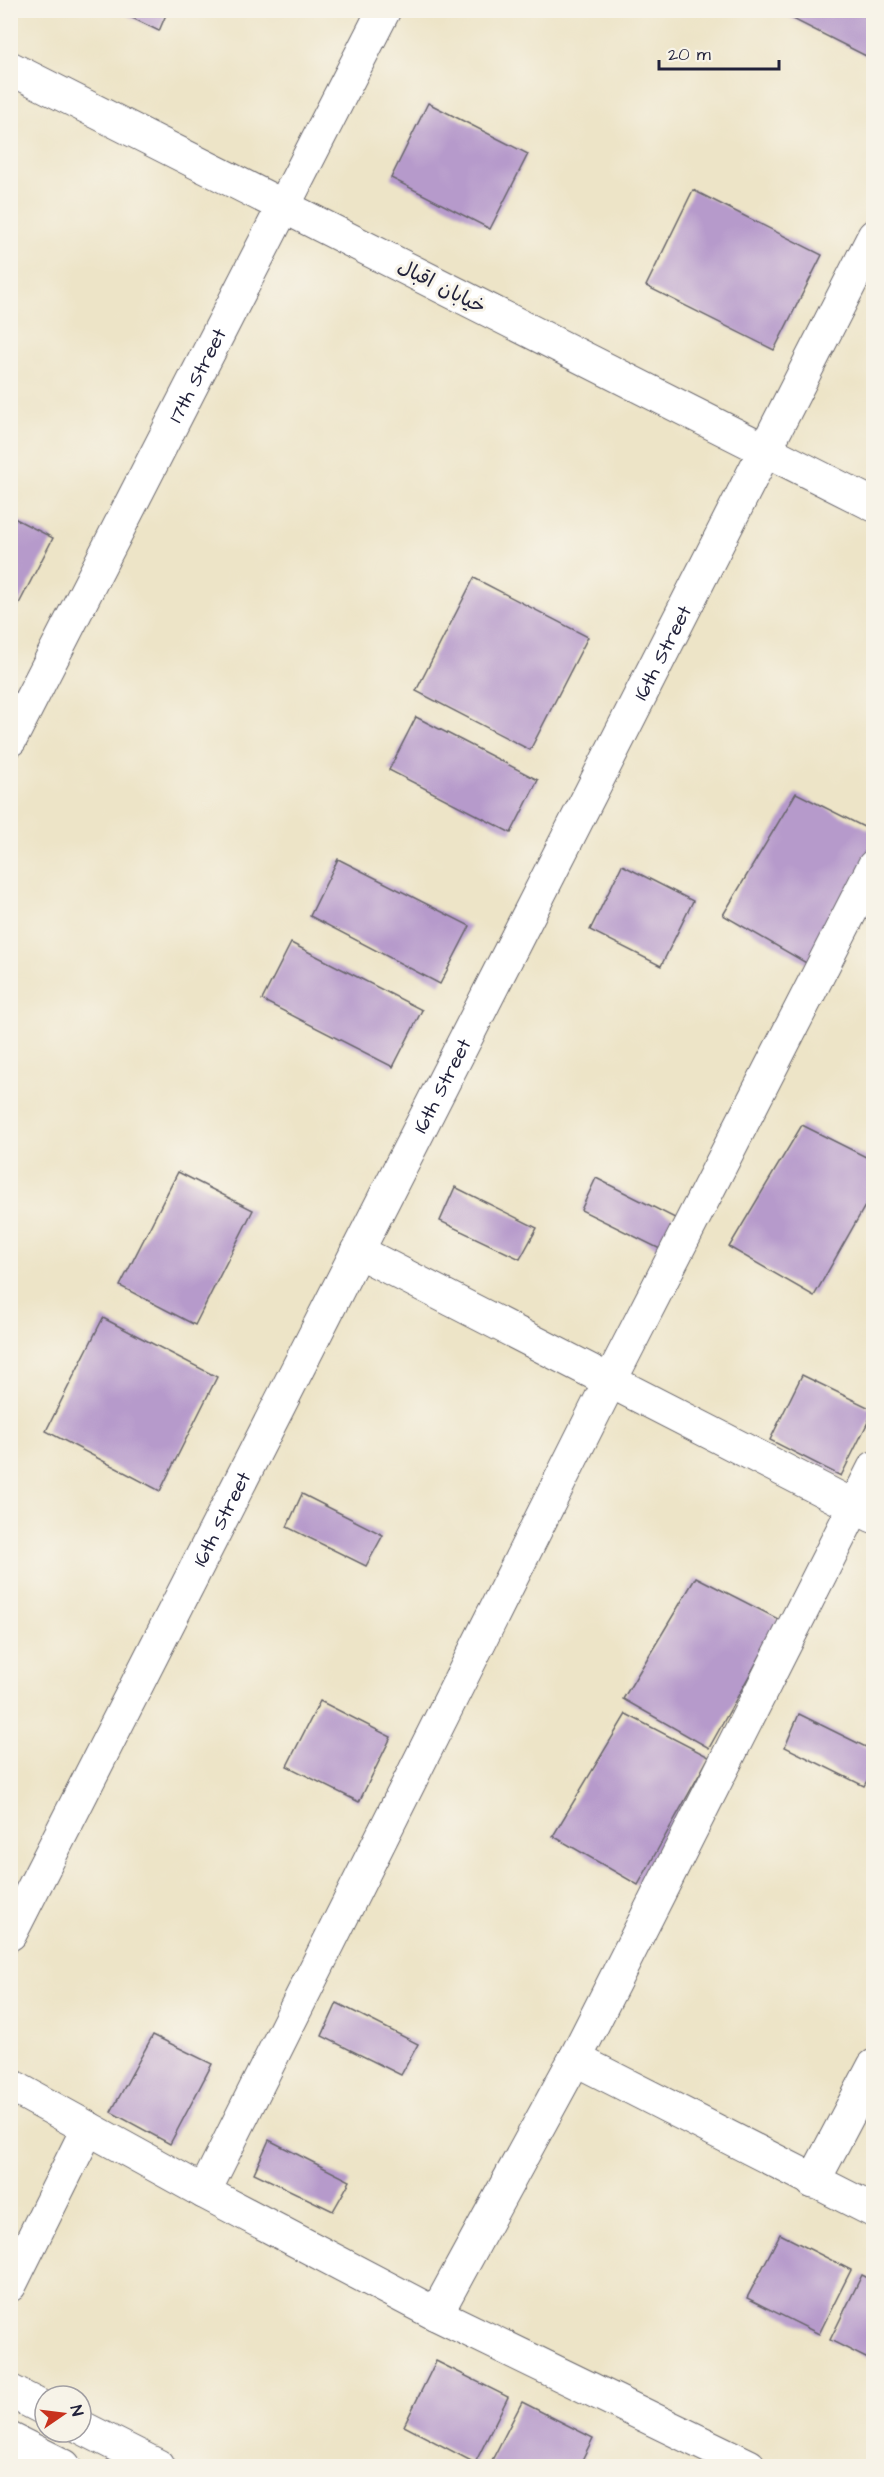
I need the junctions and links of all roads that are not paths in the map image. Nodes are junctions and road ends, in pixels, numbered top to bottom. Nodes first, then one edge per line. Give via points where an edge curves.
1 (384, 10) edge
2 (10, 68) edge
3 (284, 206) junction
4 (873, 236) edge
5 (765, 450) junction
6 (873, 504) edge
7 (10, 740) edge
8 (873, 866) edge
9 (357, 1251) junction
10 (610, 1381) junction
11 (873, 1468) edge
12 (863, 1511) edge
13 (10, 1934) edge
14 (575, 2059) junction
15 (873, 2066) edge
16 (10, 2085) edge
17 (88, 2128) junction
18 (813, 2182) junction
19 (204, 2192) junction
20 (873, 2211) edge
21 (10, 2285) edge
22 (436, 2314) junction
23 (10, 2391) edge
24 (33, 2403) edge
25 (93, 2433) edge
26 (10, 2439) edge
27 (64, 2466) edge
28 (158, 2466) edge
29 (750, 2466) edge

1 - 3 street, 17th Street
2 - 3 street, خیابان اقبال
3 - 5 street, خیابان اقبال
3 - 7 street, 17th Street
4 - 5 street, 16th Street
5 - 6 street, خیابان اقبال
5 - 9 street, 16th Street
8 - 10 street
9 - 10 street
9 - 13 street, 16th Street
10 - 12 street
10 - 19 street
11 - 12 street
12 - 14 street
14 - 18 street
14 - 22 street
15 - 18 street
16 - 17 street
17 - 19 street
17 - 21 street
18 - 20 street
19 - 22 street
22 - 29 street
23 - 24 street
25 - 28 street
26 - 27 street

